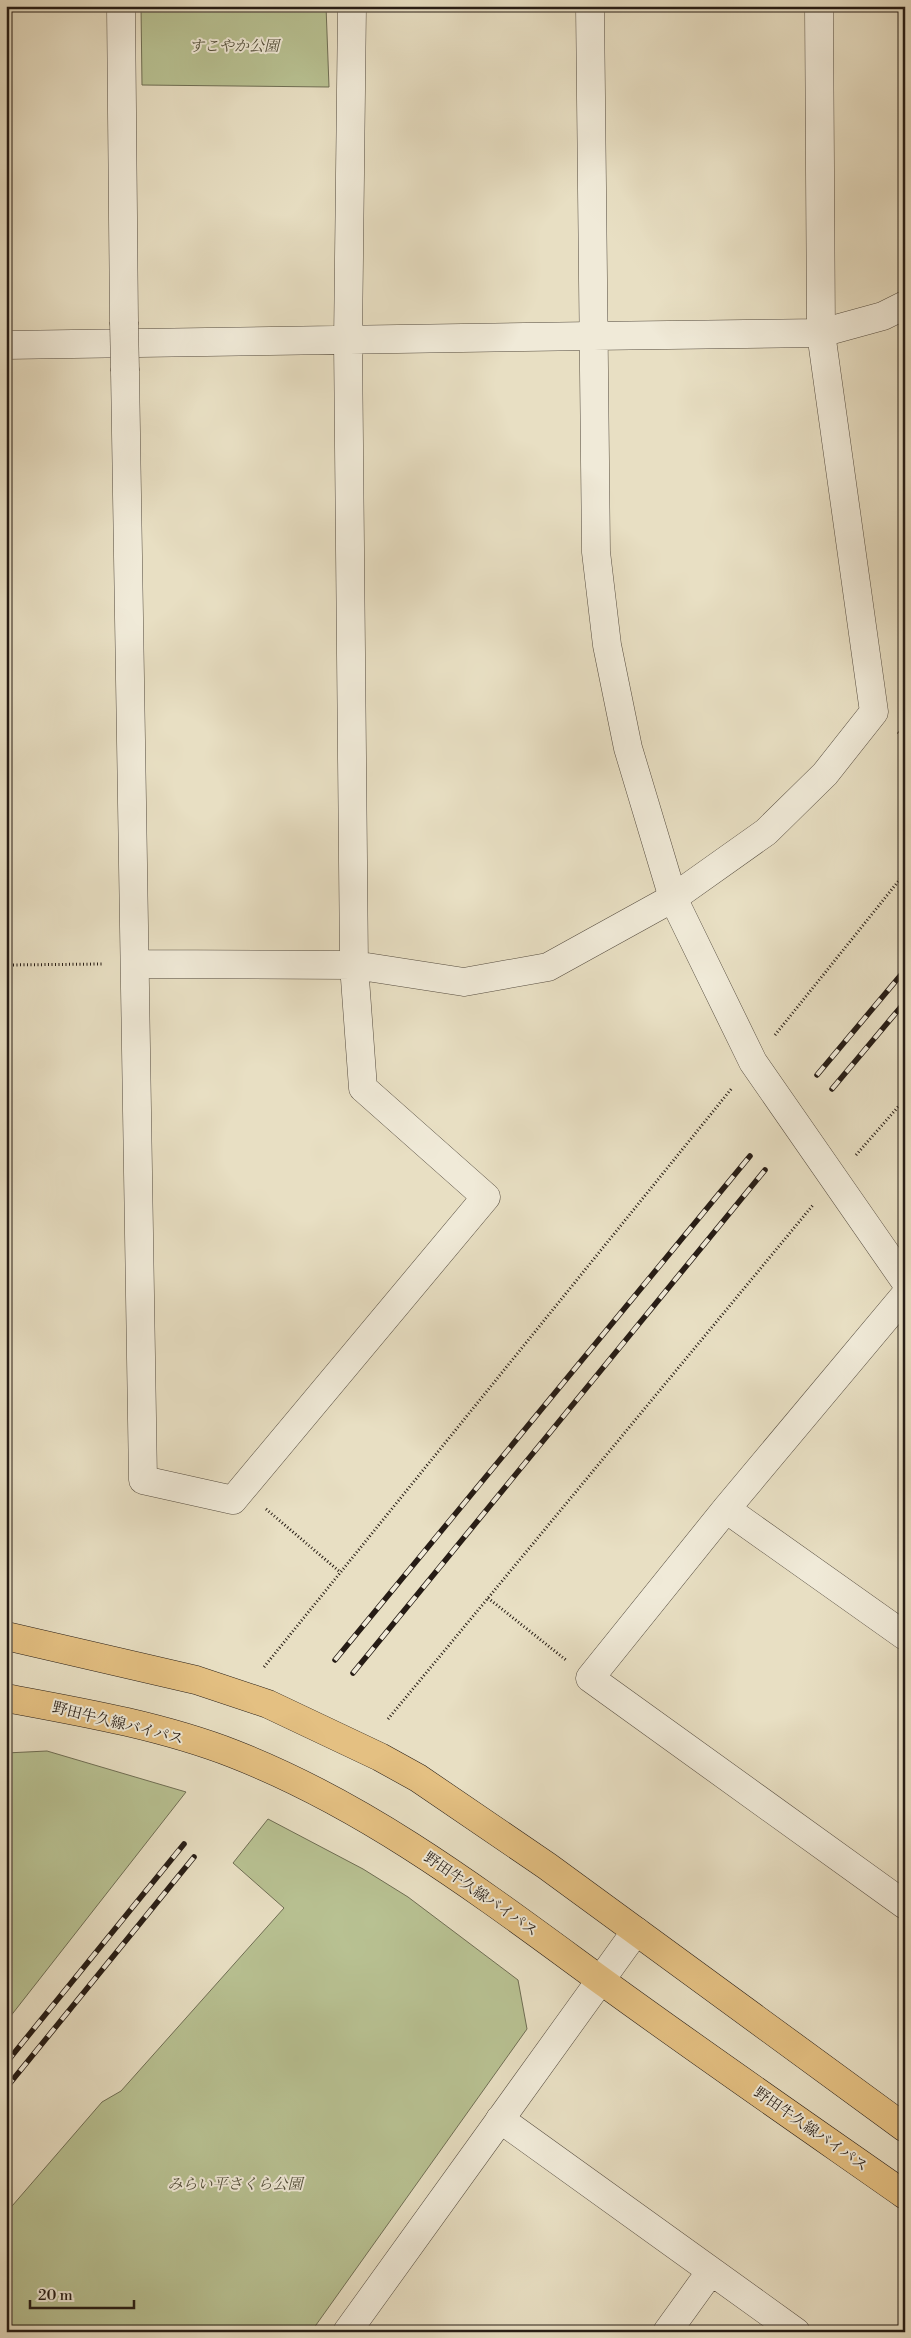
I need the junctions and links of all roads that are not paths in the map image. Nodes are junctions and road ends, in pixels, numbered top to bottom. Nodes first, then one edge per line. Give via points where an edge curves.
1 (121, 6) edge
2 (352, 6) edge
3 (590, 6) edge
4 (819, 6) edge
5 (905, 305) edge
6 (821, 332) junction
7 (592, 336) junction
8 (348, 341) junction
9 (6, 345) edge
10 (674, 898) junction
11 (135, 964) junction
12 (354, 965) junction
13 (905, 1281) edge
14 (905, 1295) edge
15 (726, 1509) junction
16 (6, 1636) edge
17 (905, 1636) edge
18 (6, 1698) edge
19 (905, 1905) edge
20 (636, 1931) junction
21 (601, 1980) junction
22 (500, 2118) junction
23 (905, 2128) edge
24 (905, 2195) edge
25 (712, 2271) junction
26 (347, 2332) edge
27 (667, 2332) edge
28 (796, 2332) edge

1 - 11 street, bridge
2 - 8 street
3 - 7 street
4 - 6 street
5 - 6 street via 883,316
6 - 7 street
6 - 10 street via 874,712 825,774 766,832
7 - 8 street
7 - 10 street via 596,552 607,645 628,748
8 - 9 street
8 - 12 street
10 - 12 street via 548,967 464,982
10 - 13 street via 753,1062
11 - 12 street
11 - 12 street via 143,1480 233,1500 486,1197 363,1088
14 - 15 street
15 - 17 street
15 - 19 street via 590,1678
16 - 20 main road via 196,1680 268,1704 418,1778
18 - 21 main road, 野田牛久線バイパス via 150,1728 233,1754 302,1784 372,1821 439,1864
20 - 21 street
20 - 23 main road
21 - 22 street
21 - 24 main road, 野田牛久線バイパス
22 - 25 street
22 - 26 street
25 - 27 street
25 - 28 street

